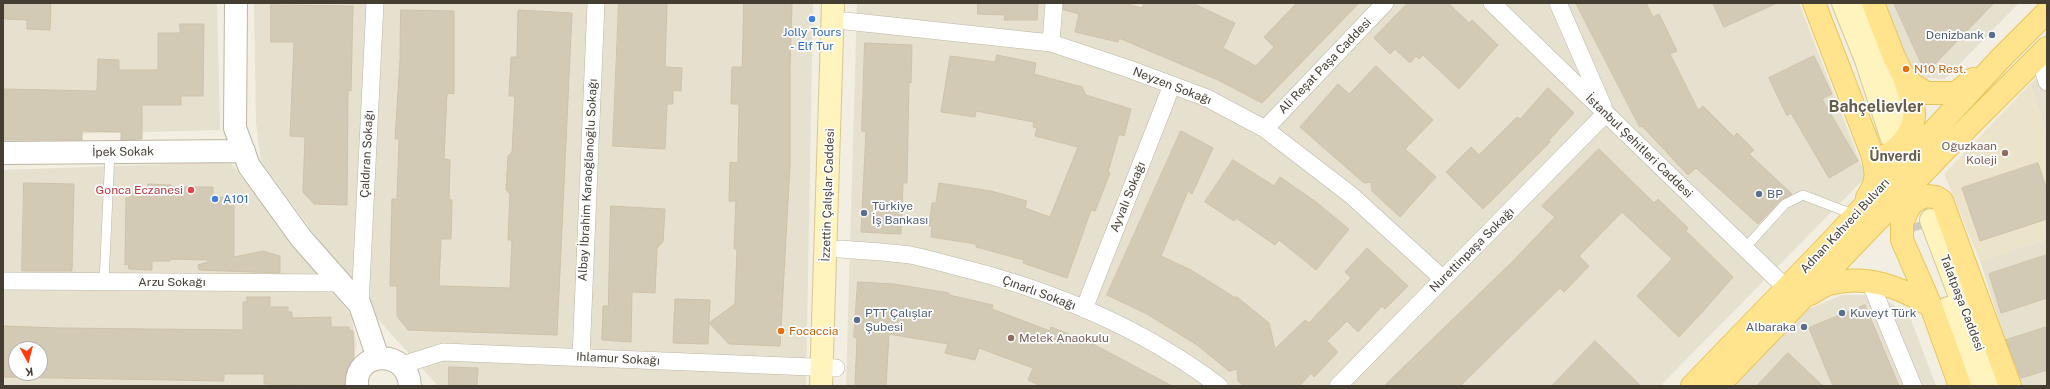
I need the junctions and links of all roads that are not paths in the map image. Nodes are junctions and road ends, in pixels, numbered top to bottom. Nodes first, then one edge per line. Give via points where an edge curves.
1 (236, 3) edge
2 (374, 3) edge
3 (596, 3) edge
4 (833, 3) edge
5 (1054, 3) edge
6 (1385, 3) edge
7 (1492, 3) edge
8 (1558, 3) edge
9 (1814, 3) edge
10 (1843, 3) edge
11 (1862, 3) edge
12 (1873, 3) edge
13 (846, 12) edge
14 (2047, 12) edge
15 (1051, 43) junction
16 (2043, 52) edge
17 (2002, 57) junction
18 (1902, 73) junction
19 (2047, 82) edge
20 (1172, 85) junction
21 (1606, 113) junction
22 (1265, 128) junction
23 (244, 151) junction
24 (1944, 151) junction
25 (110, 152) junction
26 (3, 153) edge
27 (1872, 154) junction
28 (1942, 200) junction
29 (1858, 212) junction
30 (840, 248) junction
31 (1745, 248) junction
32 (1443, 279) junction
33 (3, 281) edge
34 (104, 282) junction
35 (1870, 282) junction
36 (341, 283) junction
37 (1786, 288) junction
38 (360, 305) junction
39 (1931, 306) junction
40 (1084, 309) junction
41 (1786, 314) junction
42 (581, 357) junction
43 (378, 358) junction
44 (402, 365) junction
45 (829, 377) edge
46 (357, 386) edge
47 (410, 386) edge
48 (1219, 386) edge
49 (1338, 386) edge
50 (1692, 386) edge
51 (1718, 386) edge
52 (1912, 386) edge
53 (1960, 386) edge
54 (1977, 386) edge
55 (1994, 386) edge
56 (2010, 386) edge

1 - 23 street via 235,128
2 - 38 street, Çaldıran Sokağı
3 - 42 street, Albay İbrahim Karaoğlanoğlu Sokağı
4 - 45 main road, İzzettin Çalışlar Caddesi
5 - 15 street
6 - 22 street, Ali Reşat Paşa Caddesi
7 - 21 street, İstanbul Şehitleri Caddesi
8 - 21 street
9 - 27 main road
10 - 11 main road via 1898,129 1900,102
12 - 18 main road
13 - 15 street, Neyzen Sokağı
13 - 30 main road, İzzettin Çalışlar Caddesi
14 - 17 main road, Adnan Kahveci Bulvarı
15 - 20 street, Neyzen Sokağı
16 - 19 street
16 - 24 main road, Adnan Kahveci Bulvarı
17 - 18 main road via 1956,93 1927,93 1913,85
17 - 29 main road, Adnan Kahveci Bulvarı
18 - 27 main road via 1914,110 1911,133 1896,149 1882,157
20 - 22 street, Neyzen Sokağı via 1207,98
20 - 40 street, Ayvalı Sokağı
21 - 31 street, İstanbul Şehitleri Caddesi
21 - 32 street, Nurettinpaşa Sokağı
22 - 32 street, Neyzen Sokağı via 1350,195
23 - 25 street, İpek Sokak
23 - 36 street via 249,166 301,238
24 - 28 main road via 1937,174
24 - 41 main road, Adnan Kahveci Bulvarı
25 - 26 street, İpek Sokak
25 - 34 lane
27 - 29 main road via 1877,172 1875,186
28 - 39 main road via 1926,196 1916,200 1909,207 1902,223 1902,240
28 - 56 main road
29 - 31 lane via 1803,195 1785,204
29 - 37 main road, Adnan Kahveci Bulvarı
30 - 40 street, Çınarlı Sokağı via 910,255 982,273 1051,295
30 - 45 main road, İzzettin Çalışlar Caddesi
31 - 37 street, İstanbul Şehitleri Caddesi
32 - 49 street, Nurettinpaşa Sokağı
33 - 34 street, Arzu Sokağı
34 - 36 street, Arzu Sokağı
35 - 39 main road via 1891,285
35 - 41 main road via 1829,284 1807,295
35 - 52 street
36 - 38 street
37 - 50 main road, Adnan Kahveci Bulvarı
38 - 43 street
39 - 53 main road
40 - 48 street, Çınarlı Sokağı via 1123,325 1191,365
41 - 51 main road, Adnan Kahveci Bulvarı
42 - 44 street, Ihlamur Sokağı via 443,352
42 - 45 street, Ihlamur Sokağı
43 - 44 street via 391,359
43 - 46 street via 363,366
44 - 47 street via 407,372
54 - 55 main road, Talatpaşa Caddesi via 1925,225

